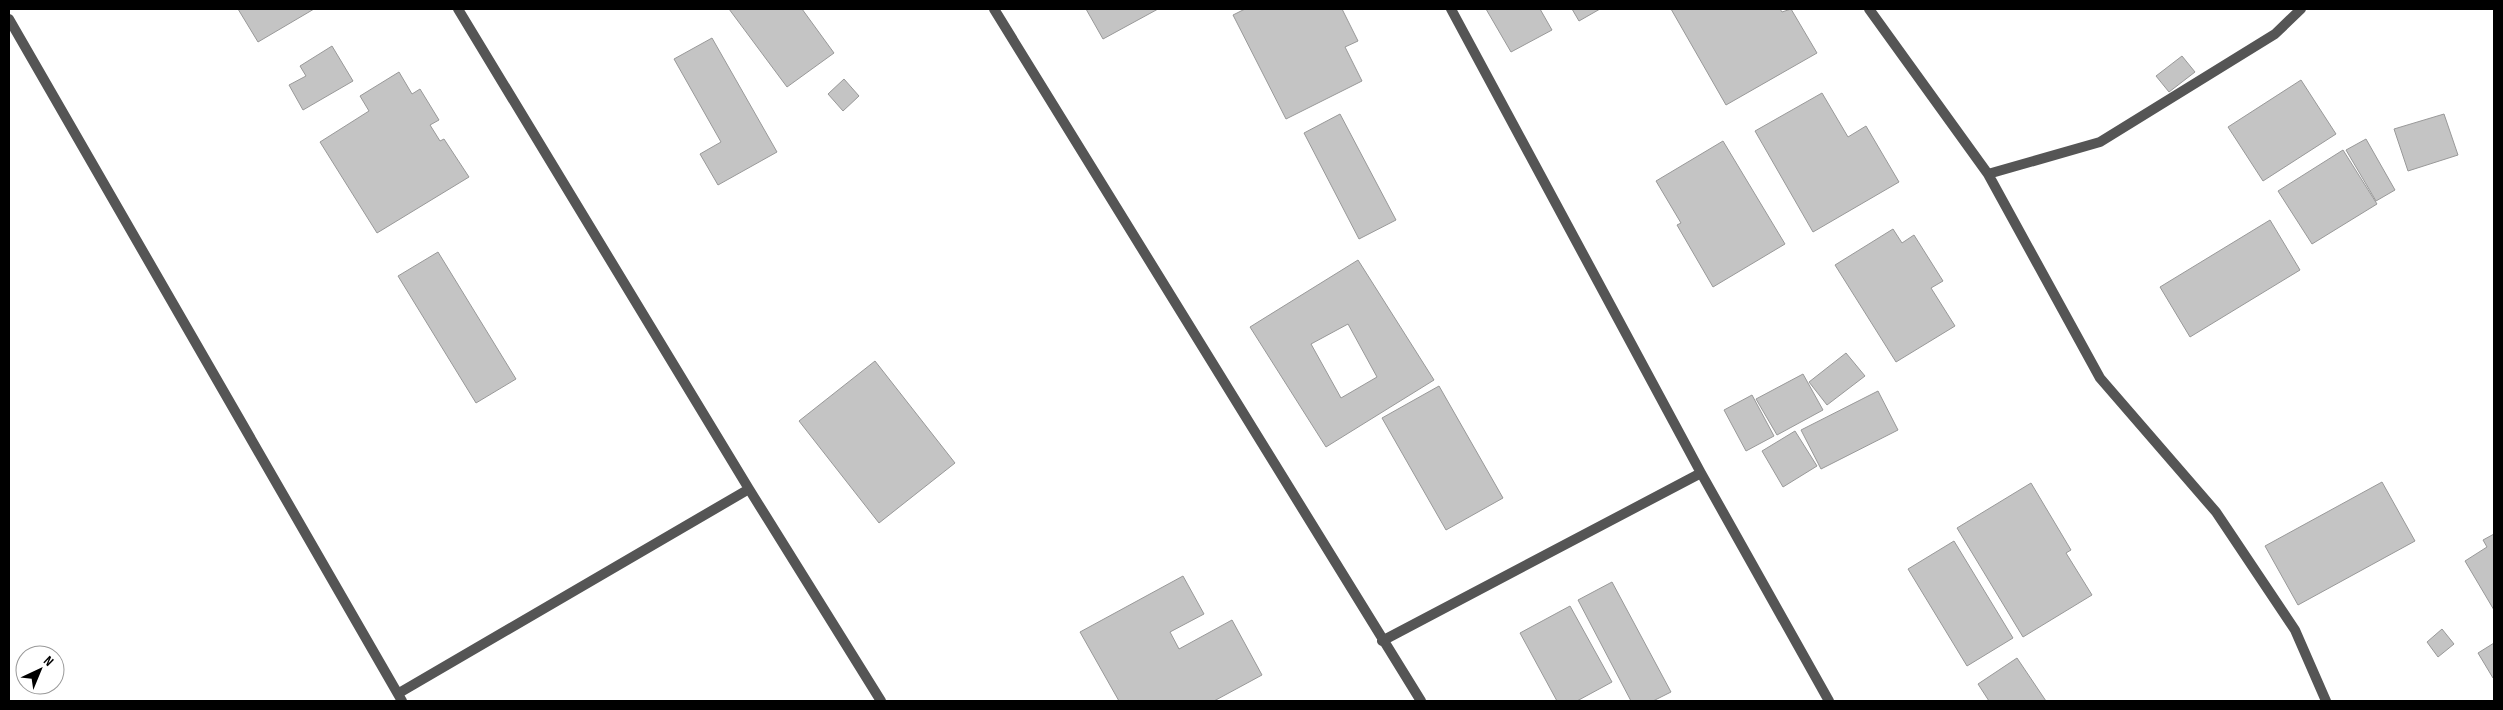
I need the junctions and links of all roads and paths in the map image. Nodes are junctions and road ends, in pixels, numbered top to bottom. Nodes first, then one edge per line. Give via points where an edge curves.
1 (458, 9) edge
2 (994, 9) edge
3 (1451, 9) edge
4 (1868, 9) edge
5 (2301, 9) edge
6 (9, 19) edge
7 (12, 32) edge
8 (1988, 174) junction
9 (1701, 473) junction
10 (749, 489) junction
11 (1382, 641) junction
12 (401, 697) edge
13 (881, 701) edge
14 (1421, 701) edge
15 (1829, 701) edge
16 (2326, 701) edge

1 - 10 street
2 - 11 street
3 - 9 street
4 - 8 street
5 - 8 street via 2275,34 2100,142
6 - 7 street
7 - 12 street
8 - 16 street via 2100,378 2216,512 2295,630
9 - 11 street
9 - 15 street
10 - 12 street
10 - 13 street
11 - 14 street

